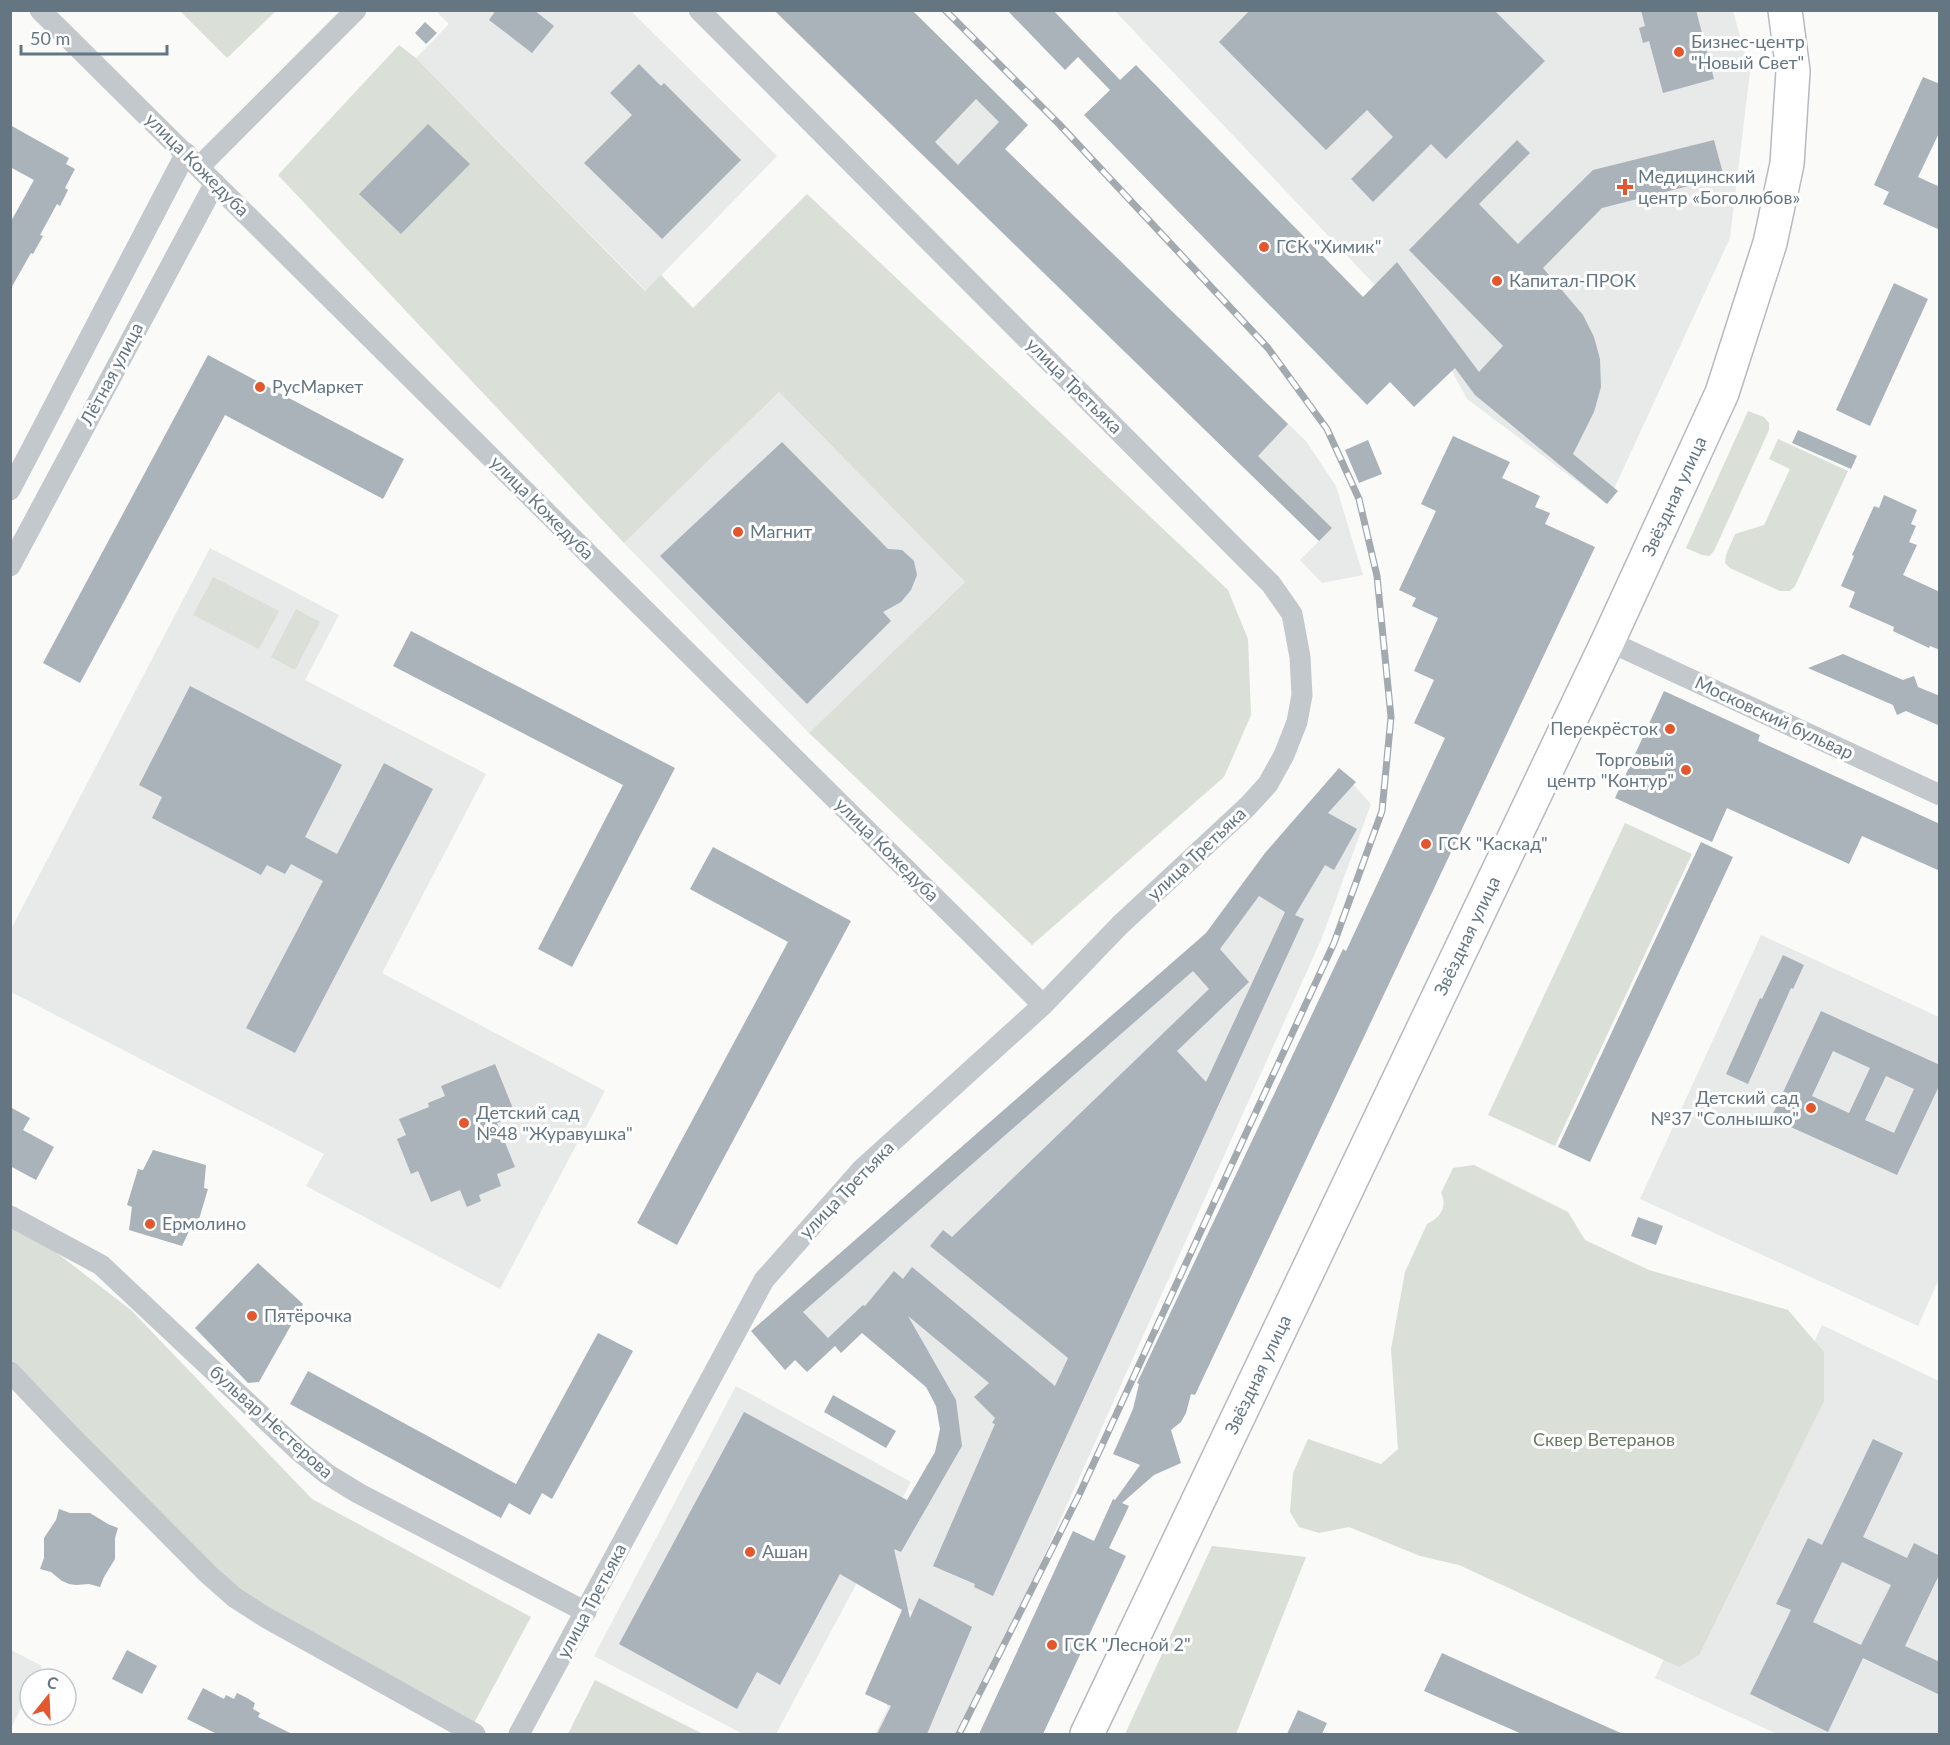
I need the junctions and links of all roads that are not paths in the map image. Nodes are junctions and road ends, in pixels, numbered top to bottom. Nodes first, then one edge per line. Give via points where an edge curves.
1 (40, 10) edge
2 (356, 10) edge
3 (699, 10) edge
4 (1785, 10) edge
5 (193, 160) junction
6 (215, 183) junction
7 (10, 490) edge
8 (10, 566) edge
9 (1608, 641) junction
10 (1940, 795) edge
11 (1043, 1005) junction
12 (10, 1216) edge
13 (10, 1372) edge
14 (586, 1612) junction
15 (475, 1734) edge
16 (519, 1734) edge
17 (1087, 1734) edge

1 - 5 street, улица Кожедуба
2 - 5 street, Лётная улица
3 - 11 street, улица Третьяка via 1271,584 1292,614 1302,695 1298,722 1268,784 1120,925
4 - 9 main road, Звёздная улица via 1793,70 1790,129 1787,164 1770,243 1722,393
5 - 6 street, улица Кожедуба
5 - 7 street, Лётная улица
6 - 8 street, Лётная улица
6 - 11 street, улица Кожедуба
9 - 10 street, Московский бульвар
9 - 17 main road, Звёздная улица
11 - 14 street, улица Третьяка via 862,1169 764,1280
12 - 14 street, бульвар Нестерова via 101,1265 327,1474
13 - 15 street via 150,1517 234,1597
14 - 16 street, улица Третьяка

